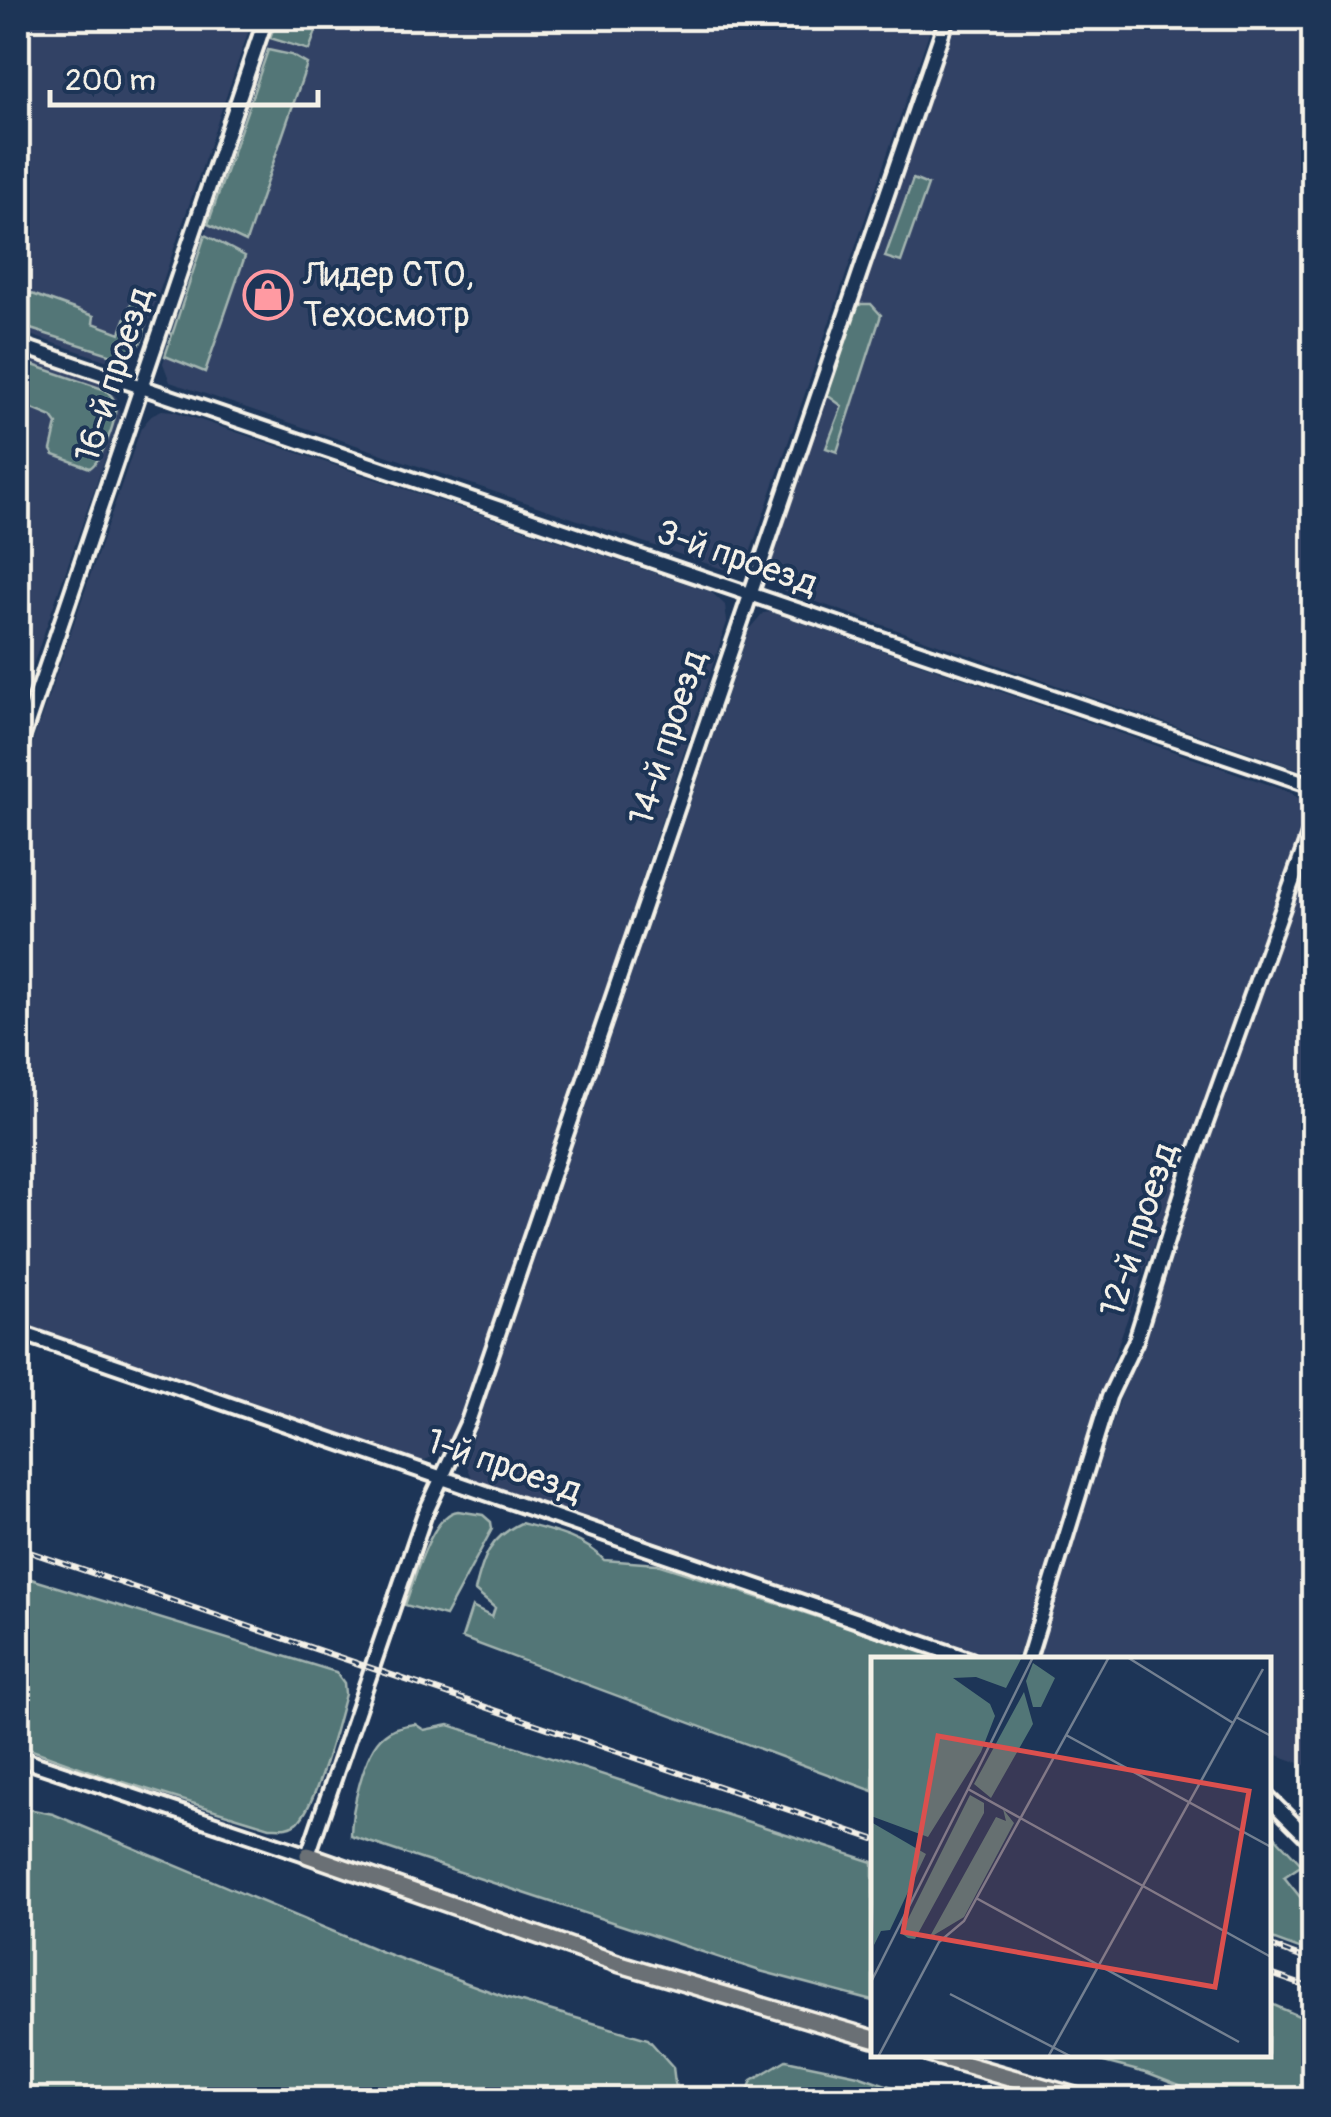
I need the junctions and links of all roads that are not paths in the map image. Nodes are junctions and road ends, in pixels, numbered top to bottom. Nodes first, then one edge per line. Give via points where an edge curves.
1 (266, 18) edge
2 (947, 18) edge
3 (18, 344) edge
4 (142, 387) junction
5 (748, 592) junction
6 (18, 751) edge
7 (1314, 786) edge
8 (1314, 821) edge
9 (18, 1332) edge
10 (442, 1476) junction
11 (961, 1657) edge
12 (1029, 1657) edge
13 (18, 1758) edge
14 (1271, 1801) edge
15 (1314, 1844) edge
16 (308, 1855) junction
17 (871, 2038) edge
18 (939, 2057) edge
19 (1089, 2100) edge

1 - 4 street, 16-й проезд
2 - 5 street, 14-й проезд
3 - 4 street, 3-й проезд
4 - 5 street, 3-й проезд
4 - 6 street, 16-й проезд
5 - 7 street, 3-й проезд
5 - 10 street, 14-й проезд via 469,1418
8 - 12 street, 12-й проезд via 1188,1172 1136,1340 1109,1397
9 - 10 street, 1-й проезд
10 - 11 street, 1-й проезд
10 - 16 street, 14-й проезд
13 - 16 street
14 - 15 street
16 - 17 main road via 617,1963
18 - 19 main road

